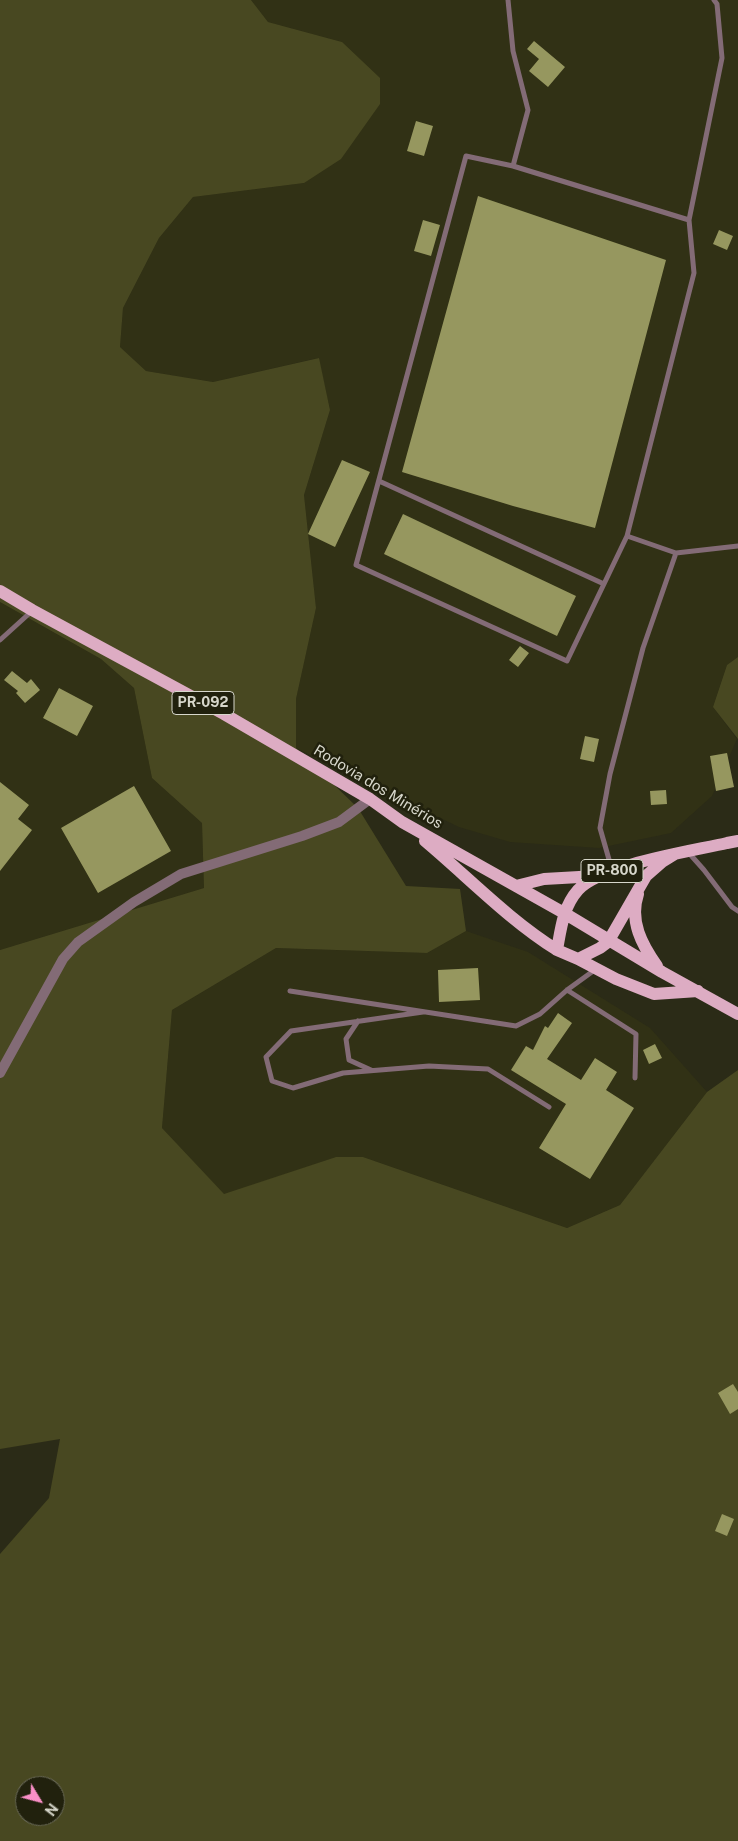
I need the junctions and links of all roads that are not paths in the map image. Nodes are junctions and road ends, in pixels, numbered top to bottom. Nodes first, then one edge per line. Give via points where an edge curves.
1 (508, 0) edge
2 (714, 0) edge
3 (513, 166) junction
4 (689, 220) junction
5 (378, 481) junction
6 (627, 536) junction
7 (738, 546) edge
8 (676, 553) junction
9 (604, 584) junction
10 (0, 591) edge
11 (32, 610) junction
12 (0, 640) edge
13 (370, 799) junction
14 (402, 822) junction
15 (738, 841) edge
16 (681, 853) junction
17 (612, 871) junction
18 (600, 876) junction
19 (646, 876) junction
20 (516, 886) junction
21 (738, 911) edge
22 (564, 913) junction
23 (609, 939) junction
24 (557, 950) junction
25 (578, 959) junction
26 (596, 969) junction
27 (662, 972) junction
28 (567, 990) junction
29 (290, 991) dead end
30 (698, 991) junction
31 (423, 1012) junction
32 (738, 1014) edge
33 (358, 1021) junction
34 (373, 1070) junction
35 (0, 1073) edge
36 (635, 1078) dead end
37 (549, 1106) dead end

1 - 3 lane via 513,51 528,110
2 - 4 lane via 722,58
3 - 4 lane
3 - 5 lane via 466,156
4 - 6 lane via 694,273
5 - 9 lane
5 - 9 lane via 356,565 567,661
6 - 8 lane
6 - 9 lane
7 - 8 lane
8 - 17 lane via 643,648 610,774 600,828
10 - 11 main road, Rodovia dos Minérios / PR-092
11 - 12 lane
11 - 13 main road, Rodovia dos Minérios / PR-092 via 224,714
13 - 14 main road, Rodovia dos Minérios / PR-092
13 - 35 street via 339,822 181,874 134,902 78,942 63,959
14 - 20 main road, Rodovia dos Minérios / PR-092
14 - 24 main road via 491,901
15 - 16 main road, PR-800
16 - 17 main road, PR-800
16 - 19 main road, PR-800 via 662,862
16 - 21 lane via 704,870
17 - 18 main road, PR-800
18 - 20 main road via 544,879
18 - 22 main road, PR-800 via 579,889
19 - 23 main road, PR-800
19 - 27 main road via 637,897 635,918 644,948
20 - 22 main road, Rodovia dos Minérios / PR-092
22 - 23 main road, Rodovia dos Minérios / PR-092
22 - 24 main road
23 - 25 main road via 600,948
23 - 27 main road, Rodovia dos Minérios / PR-092
24 - 25 main road
25 - 26 main road
26 - 28 lane
26 - 30 main road via 654,994
27 - 30 main road, Rodovia dos Minérios / PR-092
28 - 31 lane via 540,1014 516,1026
28 - 36 lane via 636,1034
29 - 31 lane
30 - 32 main road, Rodovia dos Minérios / PR-092
31 - 33 lane
33 - 34 lane via 346,1039 349,1060
33 - 34 lane via 292,1030 266,1057 272,1081 292,1088 343,1073
34 - 37 lane via 430,1066 488,1068

